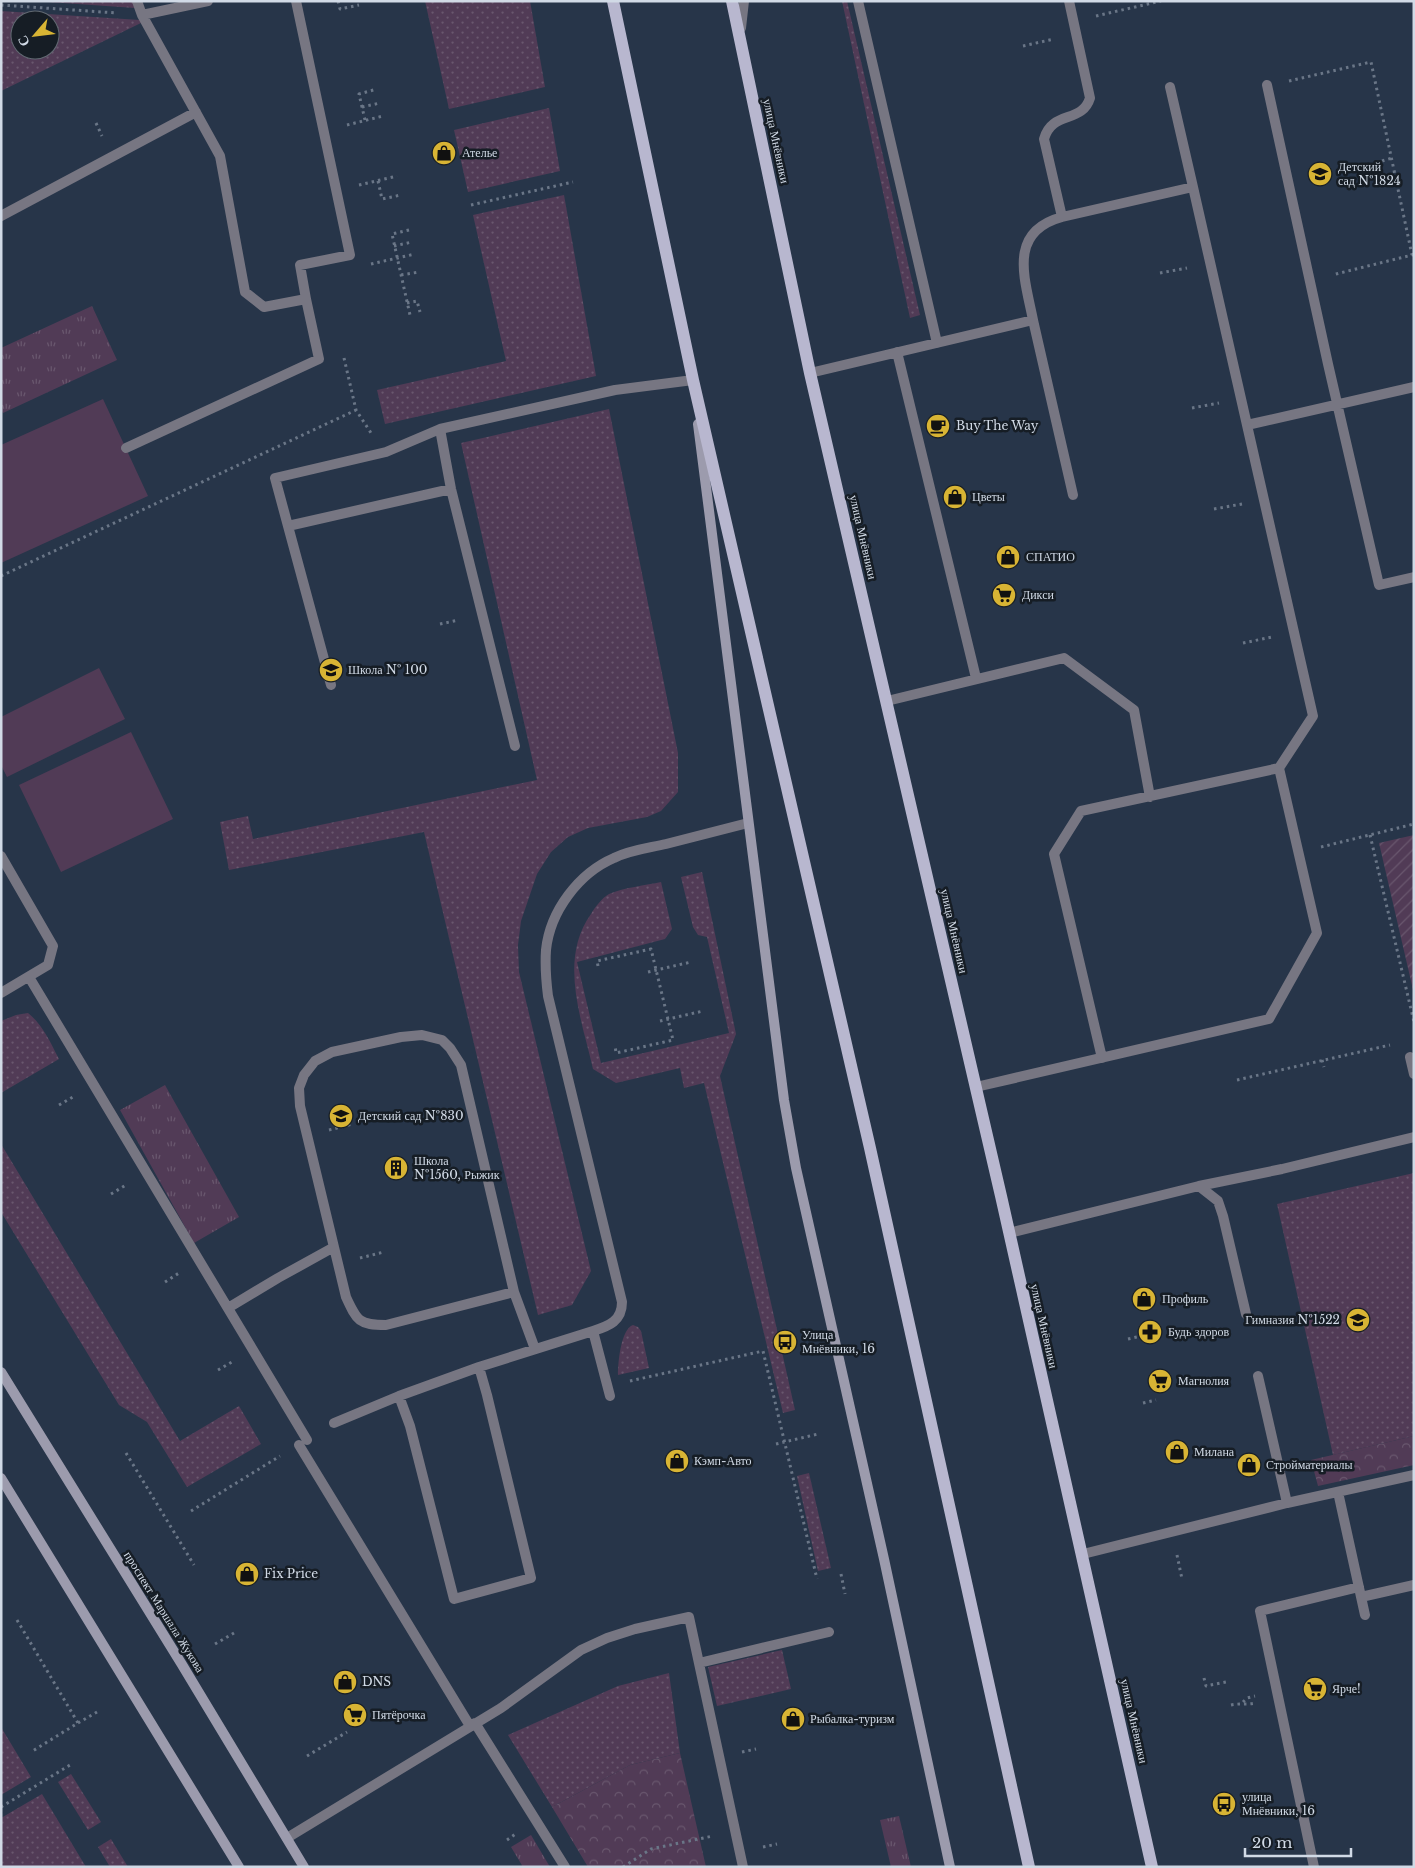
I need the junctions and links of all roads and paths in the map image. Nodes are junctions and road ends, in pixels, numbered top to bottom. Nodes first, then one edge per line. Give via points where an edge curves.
1 (138, 1) edge
2 (208, 1) edge
3 (296, 1) edge
4 (338, 1) edge
5 (613, 1) edge
6 (732, 1) edge
7 (744, 1) edge
8 (858, 1) edge
9 (1069, 1) edge
10 (1161, 1) edge
11 (1, 5) edge
12 (359, 5) dead end
13 (142, 15) junction
14 (1091, 17) dead end
15 (1062, 37) dead end
16 (740, 39) junction
17 (1023, 46) dead end
18 (1267, 85) joint
19 (1170, 87) dead end
20 (377, 89) dead end
21 (380, 103) dead end
22 (362, 107) junction
23 (196, 112) junction
24 (384, 116) dead end
25 (365, 120) junction
26 (324, 130) junction
27 (1392, 158) junction
28 (1382, 161) dead end
29 (397, 176) dead end
30 (378, 180) junction
31 (573, 182) dead end
32 (1192, 188) junction
33 (337, 190) junction
34 (401, 195) dead end
35 (471, 205) dead end
36 (1, 216) edge
37 (1062, 217) junction
38 (409, 230) dead end
39 (412, 242) dead end
40 (394, 246) junction
41 (415, 254) dead end
42 (397, 258) junction
43 (362, 266) dead end
44 (1190, 268) dead end
45 (419, 272) dead end
46 (1160, 274) dead end
47 (401, 276) junction
48 (1310, 281) junction
49 (306, 299) junction
50 (407, 303) junction
51 (420, 312) dead end
52 (410, 315) dead end
53 (1033, 320) junction
54 (937, 343) junction
55 (343, 352) dead end
56 (898, 352) junction
57 (810, 373) junction
58 (693, 380) junction
59 (1414, 387) edge
60 (1220, 402) dead end
61 (1337, 404) junction
62 (1192, 408) dead end
63 (356, 410) junction
64 (1247, 425) junction
65 (440, 429) junction
66 (126, 448) dead end
67 (386, 452) junction
68 (451, 489) junction
69 (1073, 495) dead end
70 (1243, 504) dead end
71 (1214, 509) dead end
72 (288, 526) junction
73 (1, 576) edge
74 (1414, 577) edge
75 (976, 678) junction
76 (331, 685) dead end
77 (887, 701) junction
78 (515, 746) dead end
79 (1279, 768) junction
80 (1150, 797) junction
81 (748, 823) junction
82 (1414, 824) edge
83 (1370, 835) junction
84 (1298, 852) junction
85 (1, 856) edge
86 (690, 962) dead end
87 (598, 966) dead end
88 (656, 970) junction
89 (648, 972) dead end
90 (29, 977) junction
91 (1, 993) edge
92 (702, 1011) dead end
93 (668, 1019) junction
94 (660, 1021) dead end
95 (1414, 1022) edge
96 (1396, 1044) dead end
97 (615, 1045) dead end
98 (1410, 1057) dead end
99 (1102, 1058) junction
100 (1322, 1060) junction
101 (1324, 1067) dead end
102 (1414, 1074) edge
103 (1237, 1080) dead end
104 (976, 1087) junction
105 (1414, 1137) edge
106 (128, 1184) dead end
107 (1199, 1186) junction
108 (112, 1194) dead end
109 (1009, 1233) junction
110 (334, 1248) junction
111 (514, 1292) junction
112 (228, 1308) junction
113 (1246, 1314) dead end
114 (593, 1330) junction
115 (1141, 1336) dead end
116 (1128, 1339) dead end
117 (536, 1349) junction
118 (479, 1367) junction
119 (1, 1372) edge
120 (1258, 1376) dead end
121 (608, 1391) joint
122 (399, 1396) junction
123 (1156, 1400) dead end
124 (1143, 1403) dead end
125 (334, 1423) dead end
126 (818, 1434) dead end
127 (303, 1442) junction
128 (784, 1442) junction
129 (776, 1444) dead end
130 (126, 1453) dead end
131 (1414, 1475) edge
132 (1, 1478) edge
133 (1338, 1492) junction
134 (1287, 1504) junction
135 (191, 1511) dead end
136 (1176, 1553) dead end
137 (1083, 1554) junction
138 (194, 1565) dead end
139 (841, 1574) dead end
140 (817, 1579) dead end
141 (1182, 1579) dead end
142 (1414, 1585) edge
143 (1360, 1592) junction
144 (845, 1594) dead end
145 (1365, 1615) dead end
146 (17, 1620) dead end
147 (828, 1632) dead end
148 (234, 1633) dead end
149 (215, 1644) dead end
150 (699, 1664) junction
151 (1204, 1678) dead end
152 (1226, 1682) dead end
153 (1256, 1696) dead end
154 (1243, 1702) junction
155 (1258, 1702) dead end
156 (1231, 1705) dead end
157 (97, 1712) dead end
158 (78, 1722) junction
159 (472, 1725) junction
160 (348, 1732) dead end
161 (31, 1752) dead end
162 (307, 1756) dead end
163 (70, 1765) dead end
164 (1, 1807) edge
165 (735, 1830) junction
166 (287, 1838) junction
167 (239, 1867) edge
168 (304, 1867) edge
169 (564, 1867) edge
170 (623, 1867) edge
171 (743, 1867) edge
172 (950, 1867) edge
173 (1029, 1867) edge
174 (1152, 1867) edge
175 (1314, 1867) edge

1 - 13 street
2 - 13 street
3 - 26 street
4 - 12 path via 340,9
5 - 58 main road
6 - 16 main road, улица Мнёвники
7 - 16 street
8 - 54 street
9 - 37 street via 1090,98 1081,113 1056,120 1044,138
10 - 14 path
11 - 13 path
13 - 23 street
15 - 17 path
16 - 57 main road, улица Мнёвники
18 - 27 path via 1371,62
18 - 48 street
19 - 32 street
20 - 22 path via 359,94
21 - 22 path
22 - 25 path
23 - 36 street
23 - 49 street via 220,156 245,292 264,307
24 - 25 path
25 - 26 path
26 - 33 street
27 - 28 path
27 - 48 path via 1412,255
29 - 30 path
30 - 33 path
30 - 34 path via 382,199
31 - 35 path
32 - 37 street
32 - 64 street
33 - 49 street via 350,255 300,265
37 - 53 street via 1040,226 1026,244 1024,275
38 - 40 path via 392,234
39 - 40 path
40 - 42 path
41 - 42 path
42 - 43 path
42 - 47 path
44 - 46 path
45 - 47 path
47 - 50 path
48 - 61 street
49 - 66 street via 319,359
50 - 51 path via 417,301
50 - 52 path
53 - 54 street
53 - 69 street
54 - 56 street
55 - 63 path
56 - 57 street
56 - 75 street
57 - 77 main road, улица Мнёвники
58 - 65 street via 615,390
58 - 81 main road
58 - 173 main road via 870,1148
59 - 61 street
60 - 62 path
61 - 64 street
61 - 74 street via 1379,585
63 - 67 path
63 - 73 path
64 - 79 street via 1313,716
65 - 67 street
65 - 68 street
67 - 72 street via 275,478
68 - 72 street
68 - 78 street
70 - 71 path
72 - 76 street
75 - 77 street
75 - 80 street via 1064,658 1134,710
77 - 104 main road, улица Мнёвники
79 - 80 street
79 - 84 street
80 - 99 street via 1081,811 1054,854
81 - 114 street via 625,853 606,862 574,888 559,911 550,934 546,948 548,996 622,1302 622,1310 614,1323
81 - 172 main road via 784,1100 796,1168
82 - 83 path
83 - 84 path
83 - 95 path
84 - 99 street via 1317,933 1269,1019
85 - 90 street via 53,946 48,965
86 - 88 path
87 - 88 path via 597,961 651,949
88 - 89 path
88 - 93 path
90 - 91 street
90 - 112 street
92 - 93 path
93 - 94 path
93 - 97 path via 672,1040 616,1053
96 - 100 path
98 - 102 street
99 - 104 street
100 - 101 path
100 - 103 path
104 - 109 main road, улица Мнёвники
105 - 107 street
106 - 108 path
107 - 109 street
107 - 113 street via 1218,1201
109 - 137 main road, улица Мнёвники
110 - 111 street via 346,1297 354,1314 368,1325 386,1325
110 - 111 street via 300,1106 299,1088 304,1075 315,1061 332,1052 412,1035 432,1036 450,1048 461,1065
110 - 112 street
111 - 117 street
112 - 127 street
114 - 117 street
114 - 121 street
115 - 116 path
117 - 118 street
118 - 122 street
118 - 122 street via 531,1578 454,1599 410,1426
119 - 166 main road, проспект Маршала Жукова
120 - 134 street
121 - 128 path via 763,1351
122 - 125 street
123 - 124 path
126 - 128 path
127 - 135 path
127 - 159 street
128 - 129 path
128 - 140 path
130 - 138 path
131 - 133 street
132 - 167 main road
133 - 134 street
133 - 143 street
134 - 137 street
136 - 141 path
137 - 174 main road, улица Мнёвники
139 - 144 path
142 - 143 street
143 - 145 street
143 - 175 street via 1260,1611
146 - 158 path
147 - 150 street
148 - 149 path
150 - 159 street via 690,1617 635,1629 580,1650 501,1708
150 - 165 street
151 - 152 path via 1206,1686
153 - 154 path
154 - 155 path
154 - 156 path
157 - 158 path
158 - 161 path
159 - 166 street
159 - 169 street
160 - 162 path
163 - 164 path
165 - 170 path via 651,1849
165 - 171 street
166 - 168 main road, проспект Маршала Жукова

